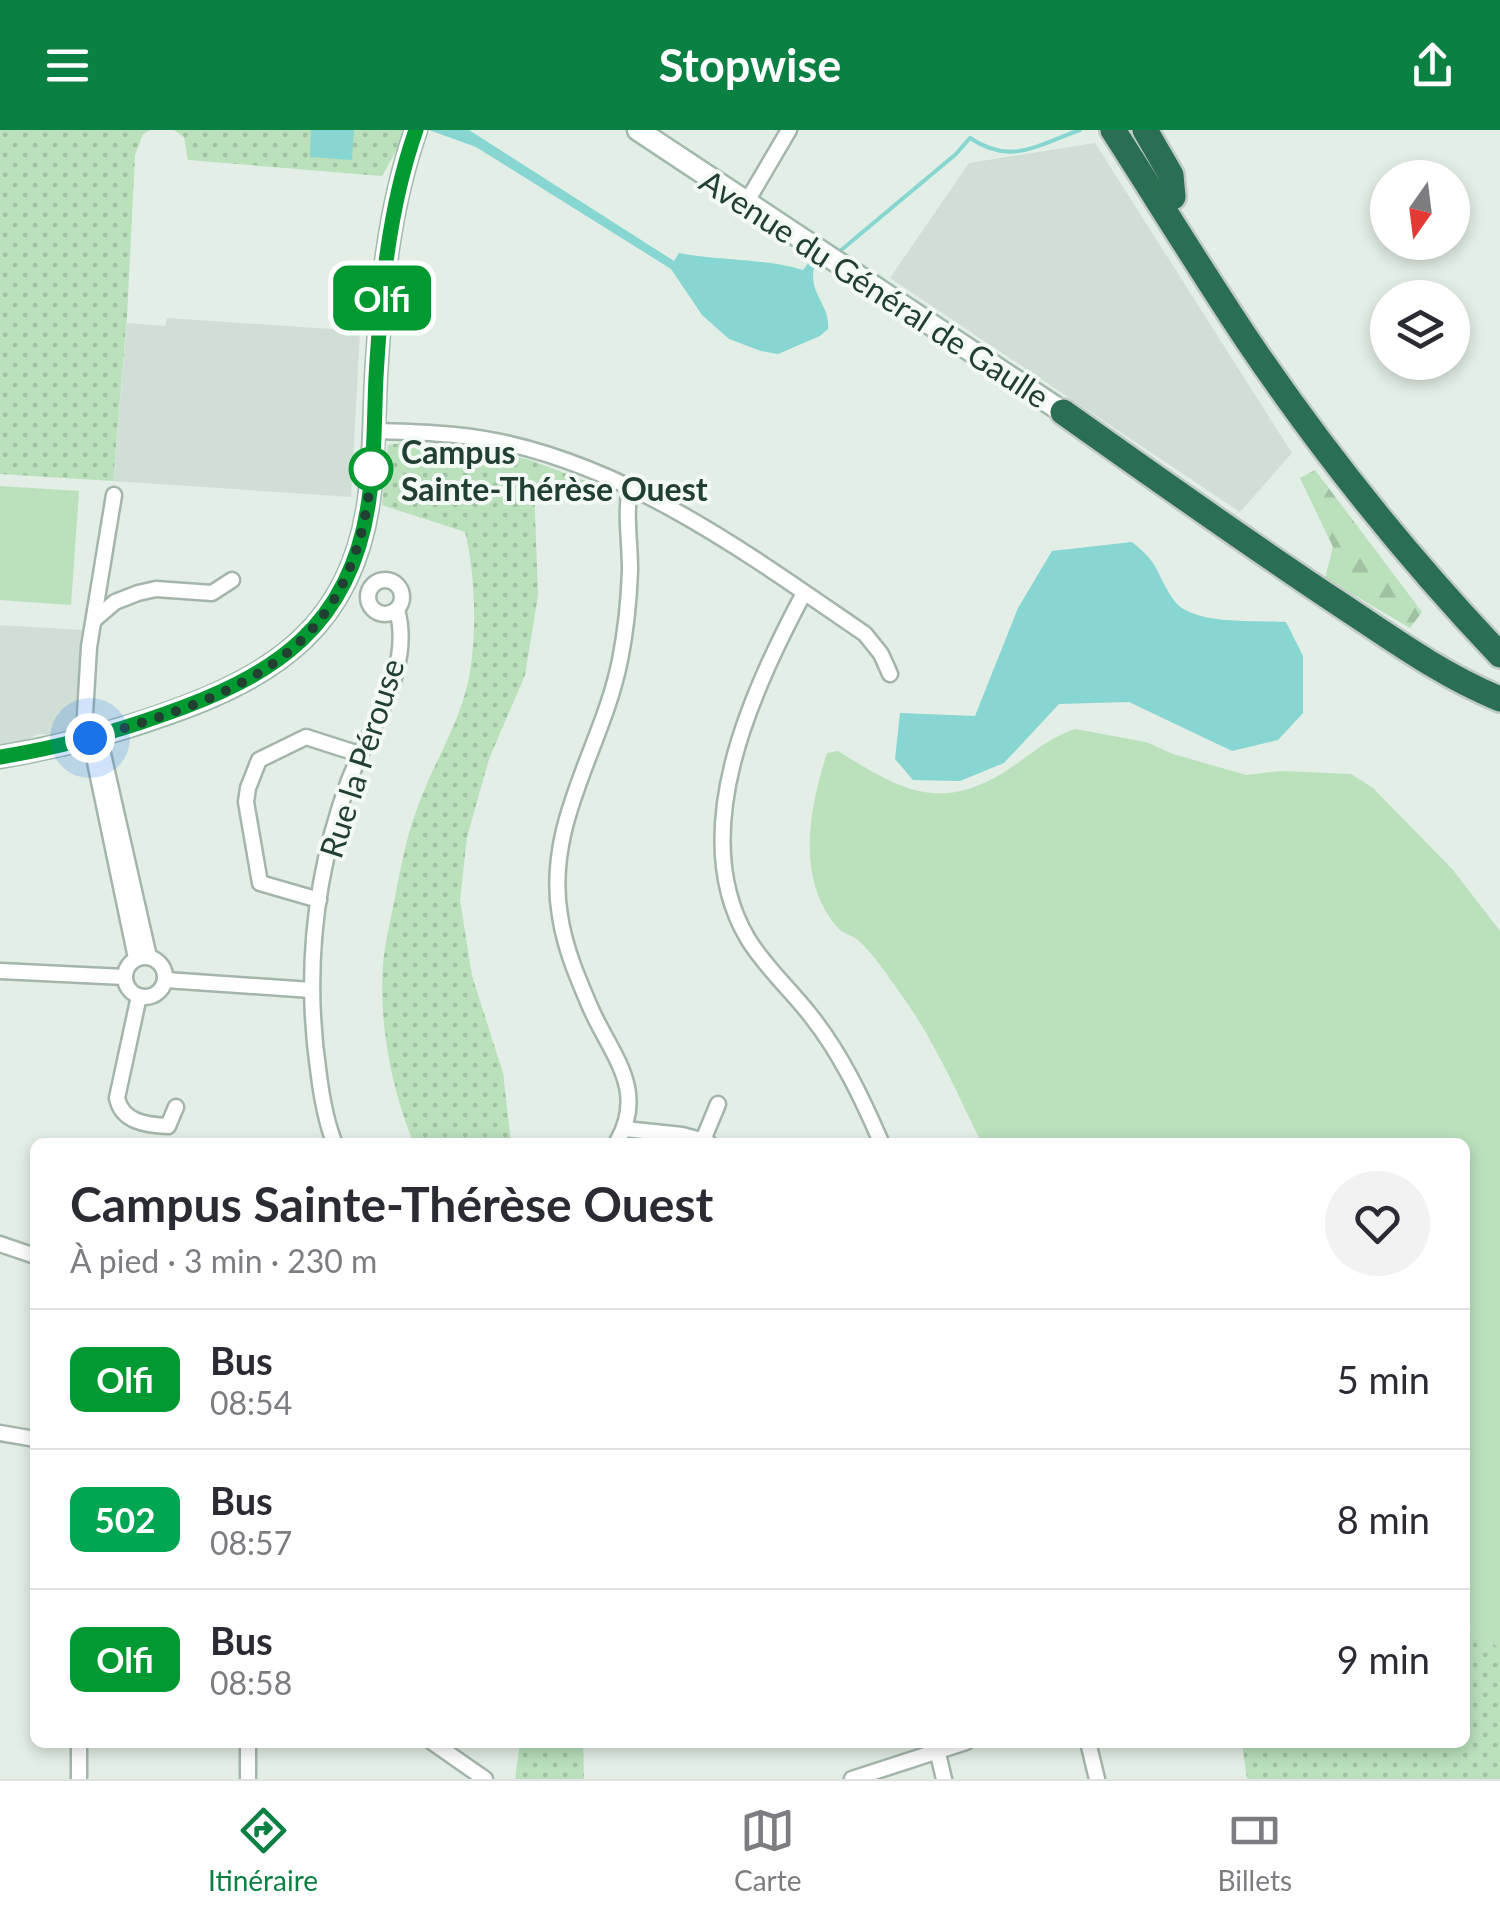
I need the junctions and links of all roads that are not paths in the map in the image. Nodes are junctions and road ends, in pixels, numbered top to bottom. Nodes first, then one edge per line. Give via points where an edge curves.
1 (638, 130) edge
2 (788, 130) edge
3 (1113, 130) edge
4 (1130, 130) edge
5 (1146, 130) edge
6 (415, 133) edge
7 (1173, 197) junction
8 (746, 203) junction
9 (1063, 412) joint
10 (374, 431) junction
11 (630, 486) junction
12 (114, 495) dead end
13 (232, 580) dead end
14 (96, 588) junction
15 (804, 592) junction
16 (115, 602) junction
17 (397, 610) dead end
18 (94, 620) junction
19 (1500, 633) edge
20 (1500, 655) edge
21 (890, 674) dead end
22 (1500, 699) edge
23 (90, 738) junction
24 (359, 754) junction
25 (0, 757) edge
26 (318, 900) junction
27 (142, 958) junction
28 (0, 971) edge
29 (124, 978) junction
30 (166, 980) junction
31 (311, 990) junction
32 (138, 996) junction
33 (718, 1104) dead end
34 (176, 1107) dead end
35 (621, 1136) edge
36 (333, 1138) edge
37 (655, 1138) edge
38 (706, 1138) edge
39 (879, 1138) edge
40 (0, 1244) edge
41 (30, 1254) edge
42 (0, 1433) edge
43 (30, 1438) edge
44 (79, 1748) edge
45 (248, 1748) edge
46 (441, 1748) edge
47 (952, 1748) edge
48 (1089, 1748) edge
49 (938, 1754) junction
50 (79, 1779) edge
51 (248, 1779) edge
52 (485, 1779) edge
53 (852, 1779) edge
54 (944, 1779) edge
55 (1097, 1779) edge

1 - 8 main road, Avenue du Général de Gaulle
2 - 8 street
3 - 20 highway via 1249,342 1340,468
4 - 7 highway
5 - 7 highway via 1171,176
6 - 10 main road via 384,272
7 - 19 highway via 1351,460
8 - 9 main road, Avenue du Général de Gaulle
9 - 22 highway via 1435,666
10 - 11 street via 493,440
10 - 23 main road via 370,496 355,560 307,635 232,689
11 - 15 street
11 - 35 street via 629,592 619,664 567,813 556,890 566,948 629,1089
12 - 14 street
13 - 16 street via 212,593 156,589
14 - 16 street
14 - 18 street
15 - 21 street via 865,634
15 - 39 street via 759,689 736,760 722,818 723,869 745,934 840,1058
16 - 18 street
17 - 24 street, Rue la Pérouse via 402,628 392,680
18 - 23 street via 84,731
23 - 25 main road
23 - 27 street via 103,754
24 - 26 street, Rue la Pérouse
24 - 26 street via 306,737 259,760 248,788 260,883
26 - 31 street, Rue la Pérouse
27 - 29 street via 127,966
27 - 30 street via 164,968
28 - 29 street
29 - 32 street
30 - 31 street
30 - 32 street via 158,992
31 - 36 street, Rue la Pérouse via 321,1094
32 - 34 street via 119,1109 128,1118 168,1126
33 - 38 street
35 - 37 street
40 - 41 street
42 - 43 street
44 - 50 street
45 - 51 street
46 - 52 street
47 - 49 street
48 - 55 street
49 - 53 street
49 - 54 street

